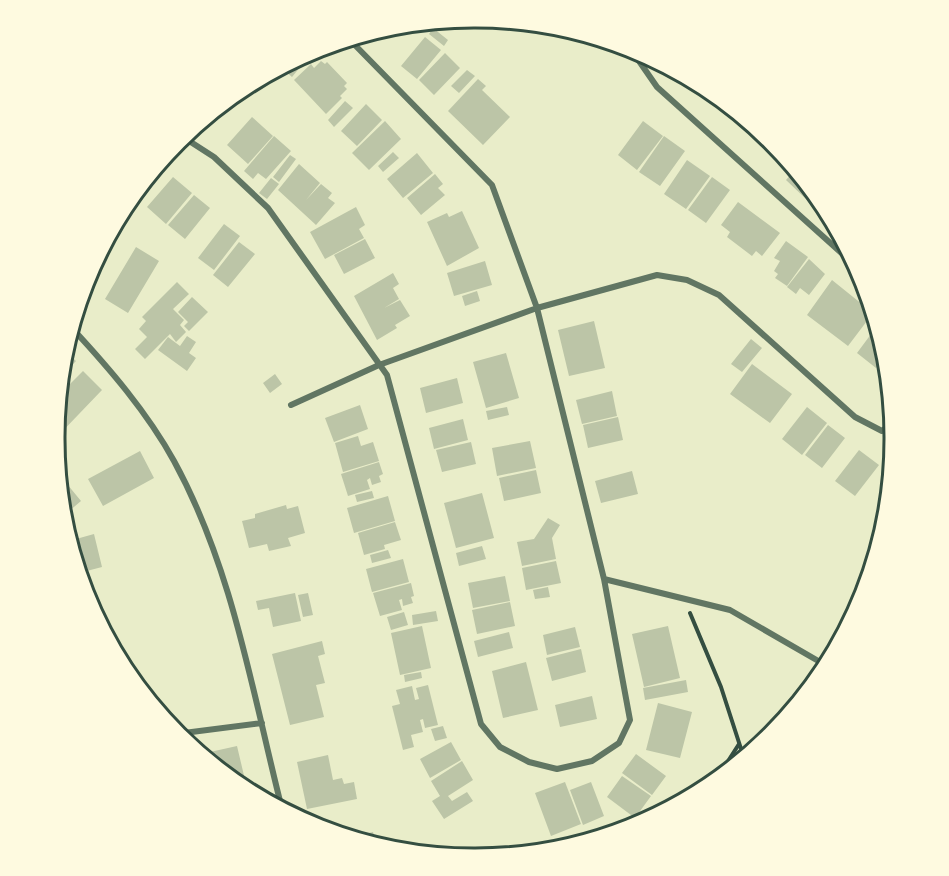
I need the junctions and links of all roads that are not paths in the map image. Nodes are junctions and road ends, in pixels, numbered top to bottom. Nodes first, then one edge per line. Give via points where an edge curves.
1 (357, 46) edge
2 (642, 65) edge
3 (191, 142) edge
4 (838, 250) edge
5 (537, 309) junction
6 (78, 336) edge
7 (379, 365) junction
8 (291, 405) dead end
9 (884, 430) edge
10 (604, 579) junction
11 (818, 661) edge
12 (262, 723) junction
13 (190, 732) edge
14 (279, 798) edge

1 - 5 street via 492,185
2 - 4 street via 657,87
3 - 7 street via 214,158 268,208
5 - 7 street
5 - 9 street via 657,275 687,280 719,295 855,417
5 - 10 street
6 - 12 street via 143,413 185,483 241,634
7 - 8 street
7 - 10 street via 387,375 480,724 500,747 529,762 557,769 592,761 619,743 630,720
10 - 11 street via 730,610
12 - 13 street
12 - 14 street

